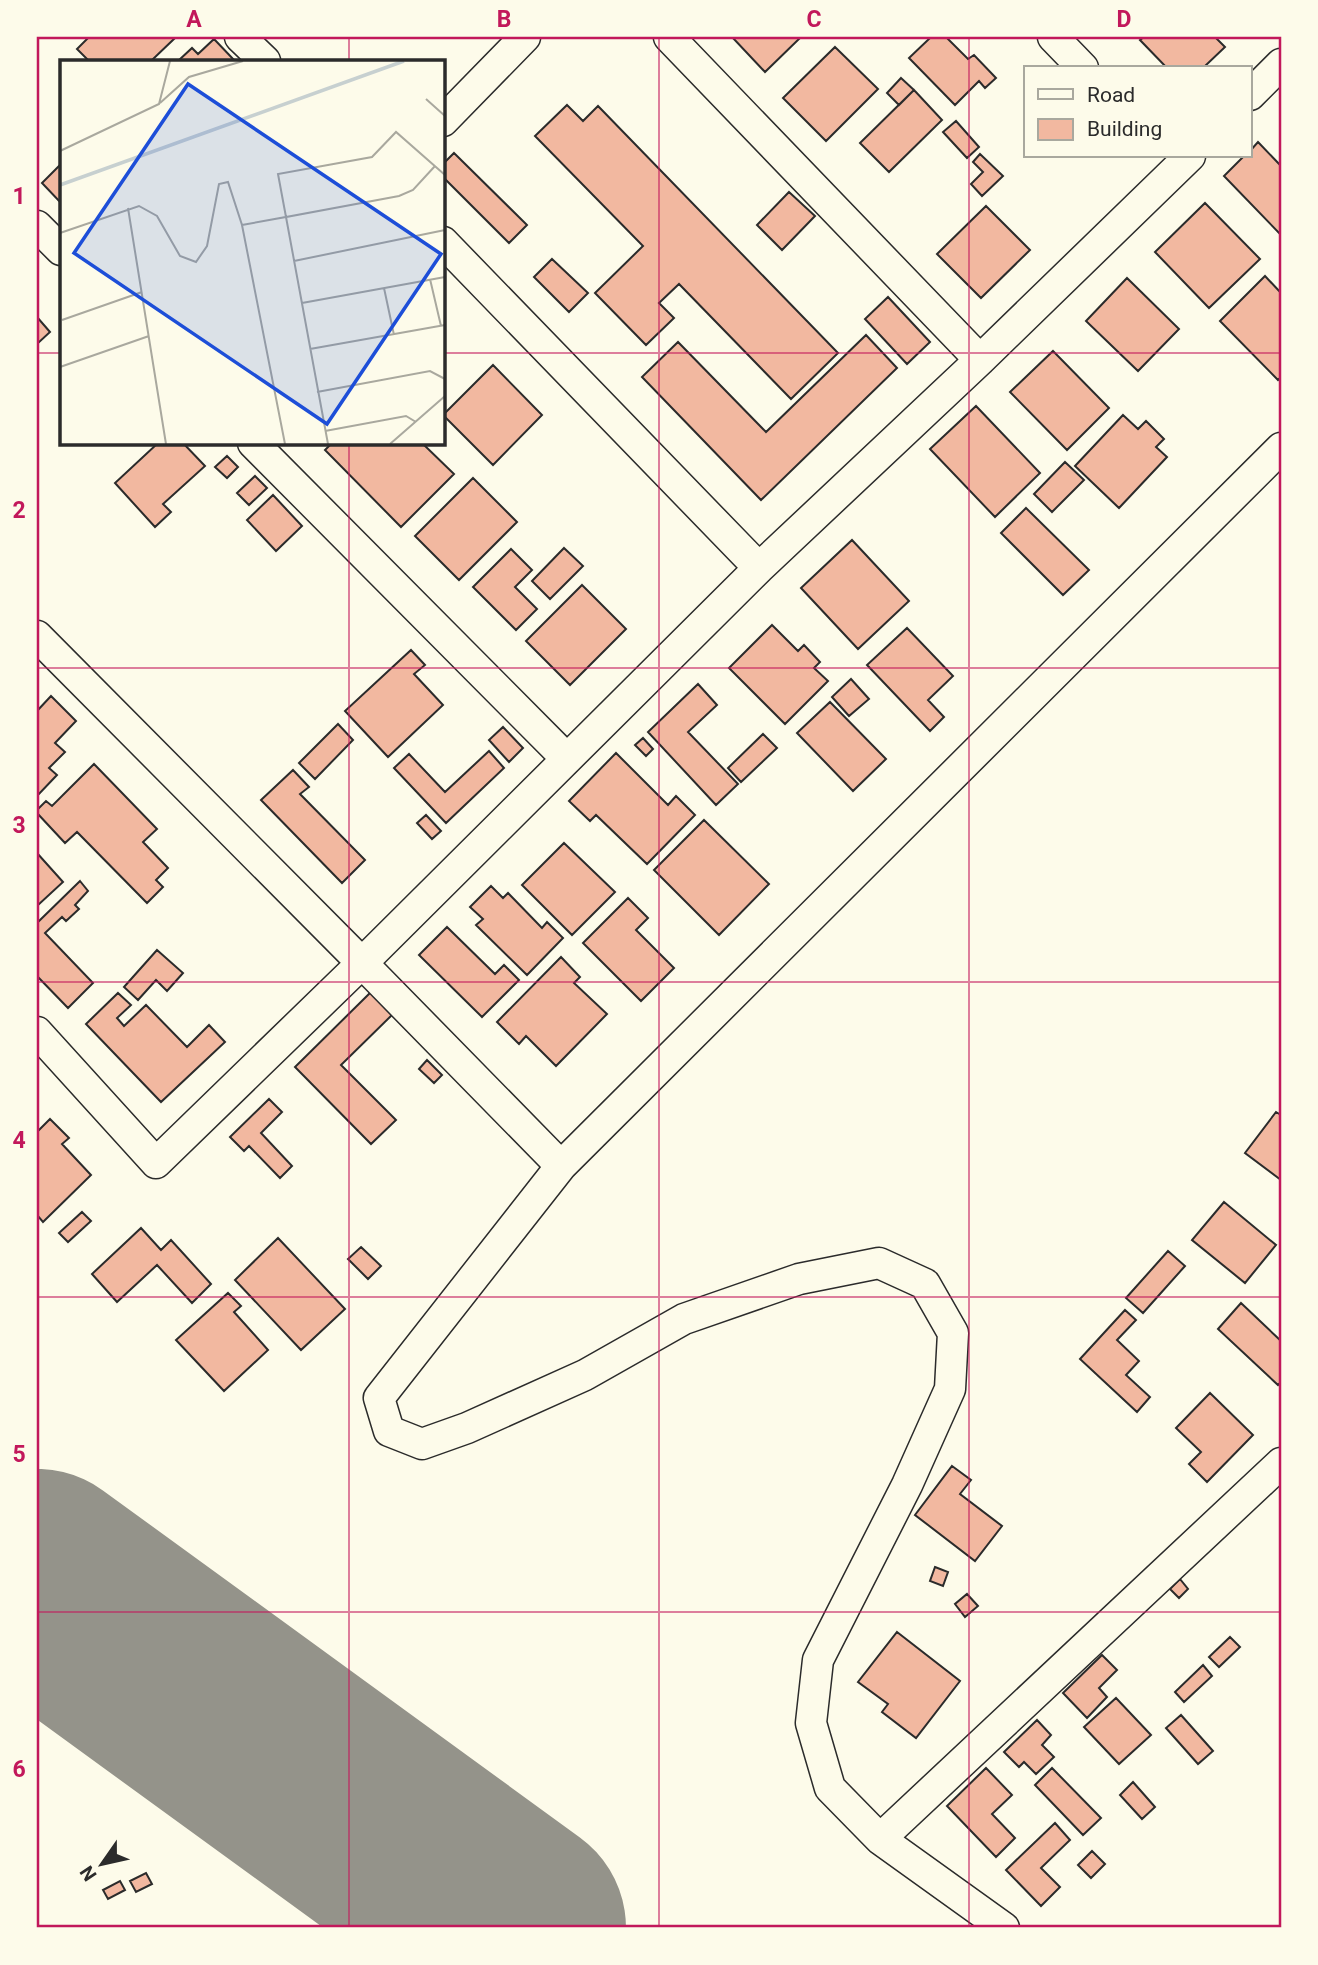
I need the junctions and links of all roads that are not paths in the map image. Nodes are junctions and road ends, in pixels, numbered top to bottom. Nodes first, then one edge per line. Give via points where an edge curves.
1 (240, 37) edge
2 (526, 37) edge
3 (669, 37) edge
4 (1053, 37) edge
5 (264, 60) edge
6 (1281, 64) edge
7 (1081, 66) edge
8 (1252, 94) edge
9 (444, 120) edge
10 (1179, 159) edge
11 (37, 226) edge
12 (444, 243) edge
13 (60, 249) edge
14 (980, 360) junction
15 (254, 444) edge
16 (1281, 448) edge
17 (759, 568) junction
18 (37, 636) edge
19 (567, 759) junction
20 (362, 963) junction
21 (37, 1032) edge
22 (561, 1166) junction
23 (1280, 1466) edge
24 (880, 1839) junction
25 (1004, 1928) edge

1 - 5 street
2 - 9 street
3 - 14 street
4 - 7 street
6 - 8 street
10 - 14 street
11 - 13 street
12 - 17 street
14 - 17 street
15 - 19 street
16 - 22 street
17 - 19 street
18 - 20 street
19 - 20 street
20 - 21 street via 156,1163
20 - 22 street
22 - 24 street via 379,1398 390,1431 422,1444 585,1375 684,1319 799,1279 879,1263 925,1284 953,1333 950,1389 907,1486 818,1660 811,1723 830,1788
23 - 24 street
24 - 25 street

